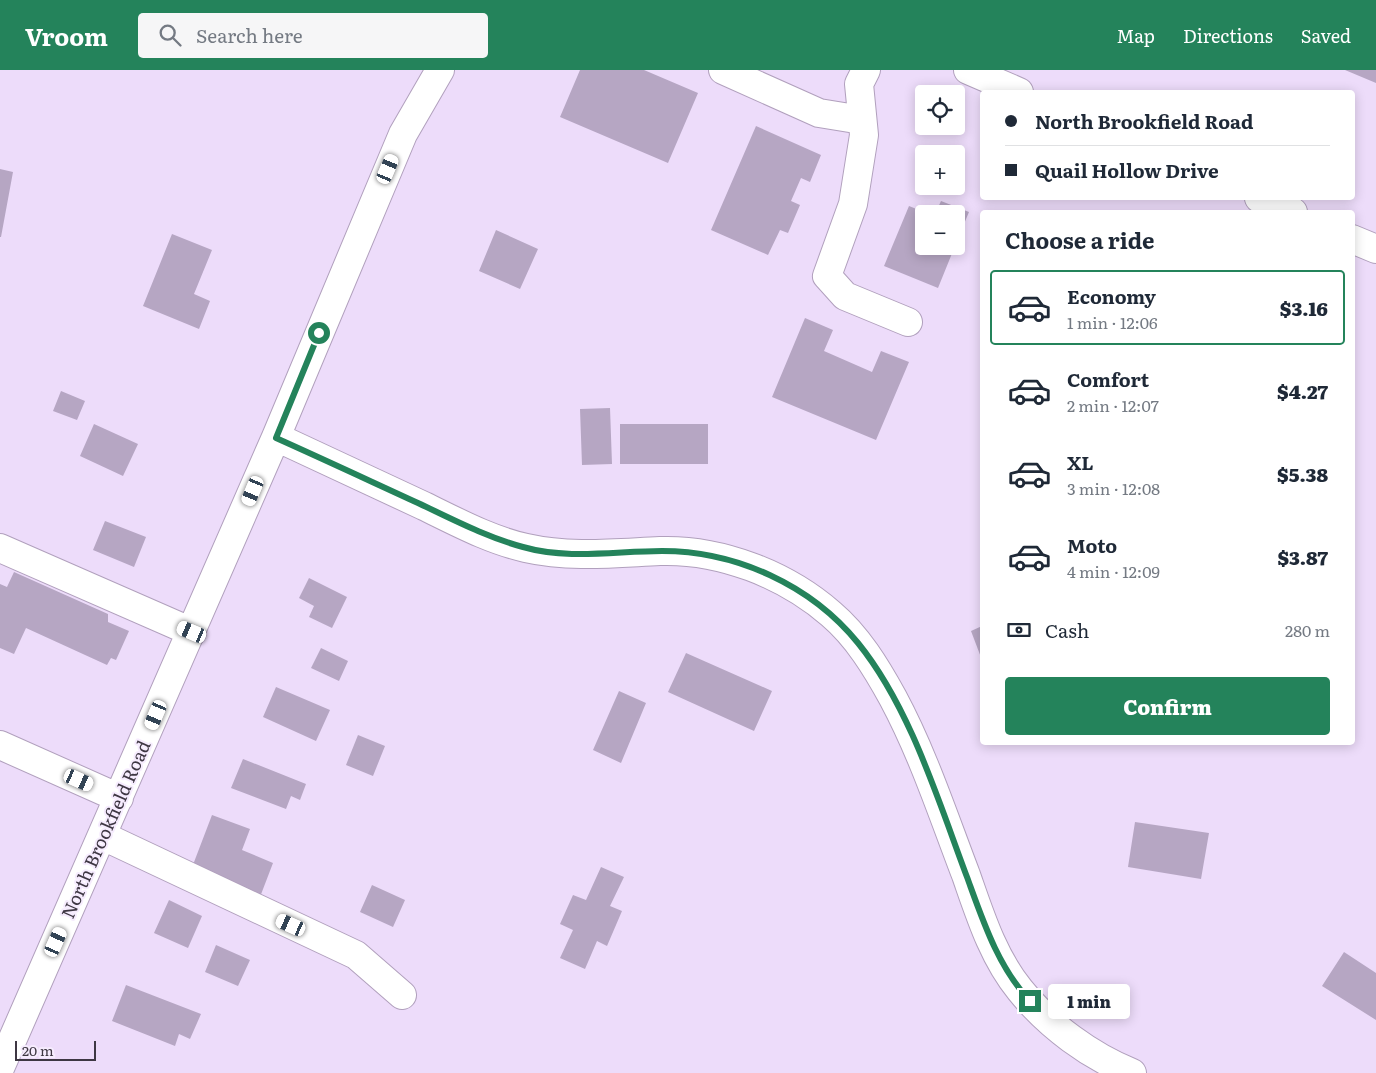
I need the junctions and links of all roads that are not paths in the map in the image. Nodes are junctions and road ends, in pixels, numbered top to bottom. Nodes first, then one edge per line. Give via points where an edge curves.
1 (440, 70) edge
2 (723, 70) edge
3 (866, 70) edge
4 (968, 70) edge
5 (1014, 90) edge
6 (862, 120) junction
7 (1264, 200) edge
8 (1288, 210) edge
9 (1355, 240) edge
10 (1376, 249) edge
11 (908, 322) dead end
12 (276, 438) junction
13 (0, 548) edge
14 (192, 632) junction
15 (0, 745) edge
16 (120, 798) junction
17 (103, 836) junction
18 (402, 994) dead end
19 (0, 1068) edge
20 (1132, 1073) edge

1 - 12 street, North Brookfield Road via 403,134
2 - 6 street via 819,113
3 - 6 street via 859,84
4 - 5 street
6 - 11 street via 864,135 853,204 827,276 845,296
7 - 8 street
9 - 10 street
12 - 14 street, North Brookfield Road
12 - 20 street via 488,536 526,548 559,553 662,551 729,559 762,571 798,590 831,614 858,643 883,680 905,722 935,791 991,943 1019,989 1053,1024 1088,1050
13 - 14 street
14 - 16 street, North Brookfield Road
15 - 16 street
16 - 17 street, North Brookfield Road
17 - 18 street via 356,955
17 - 19 street, North Brookfield Road

